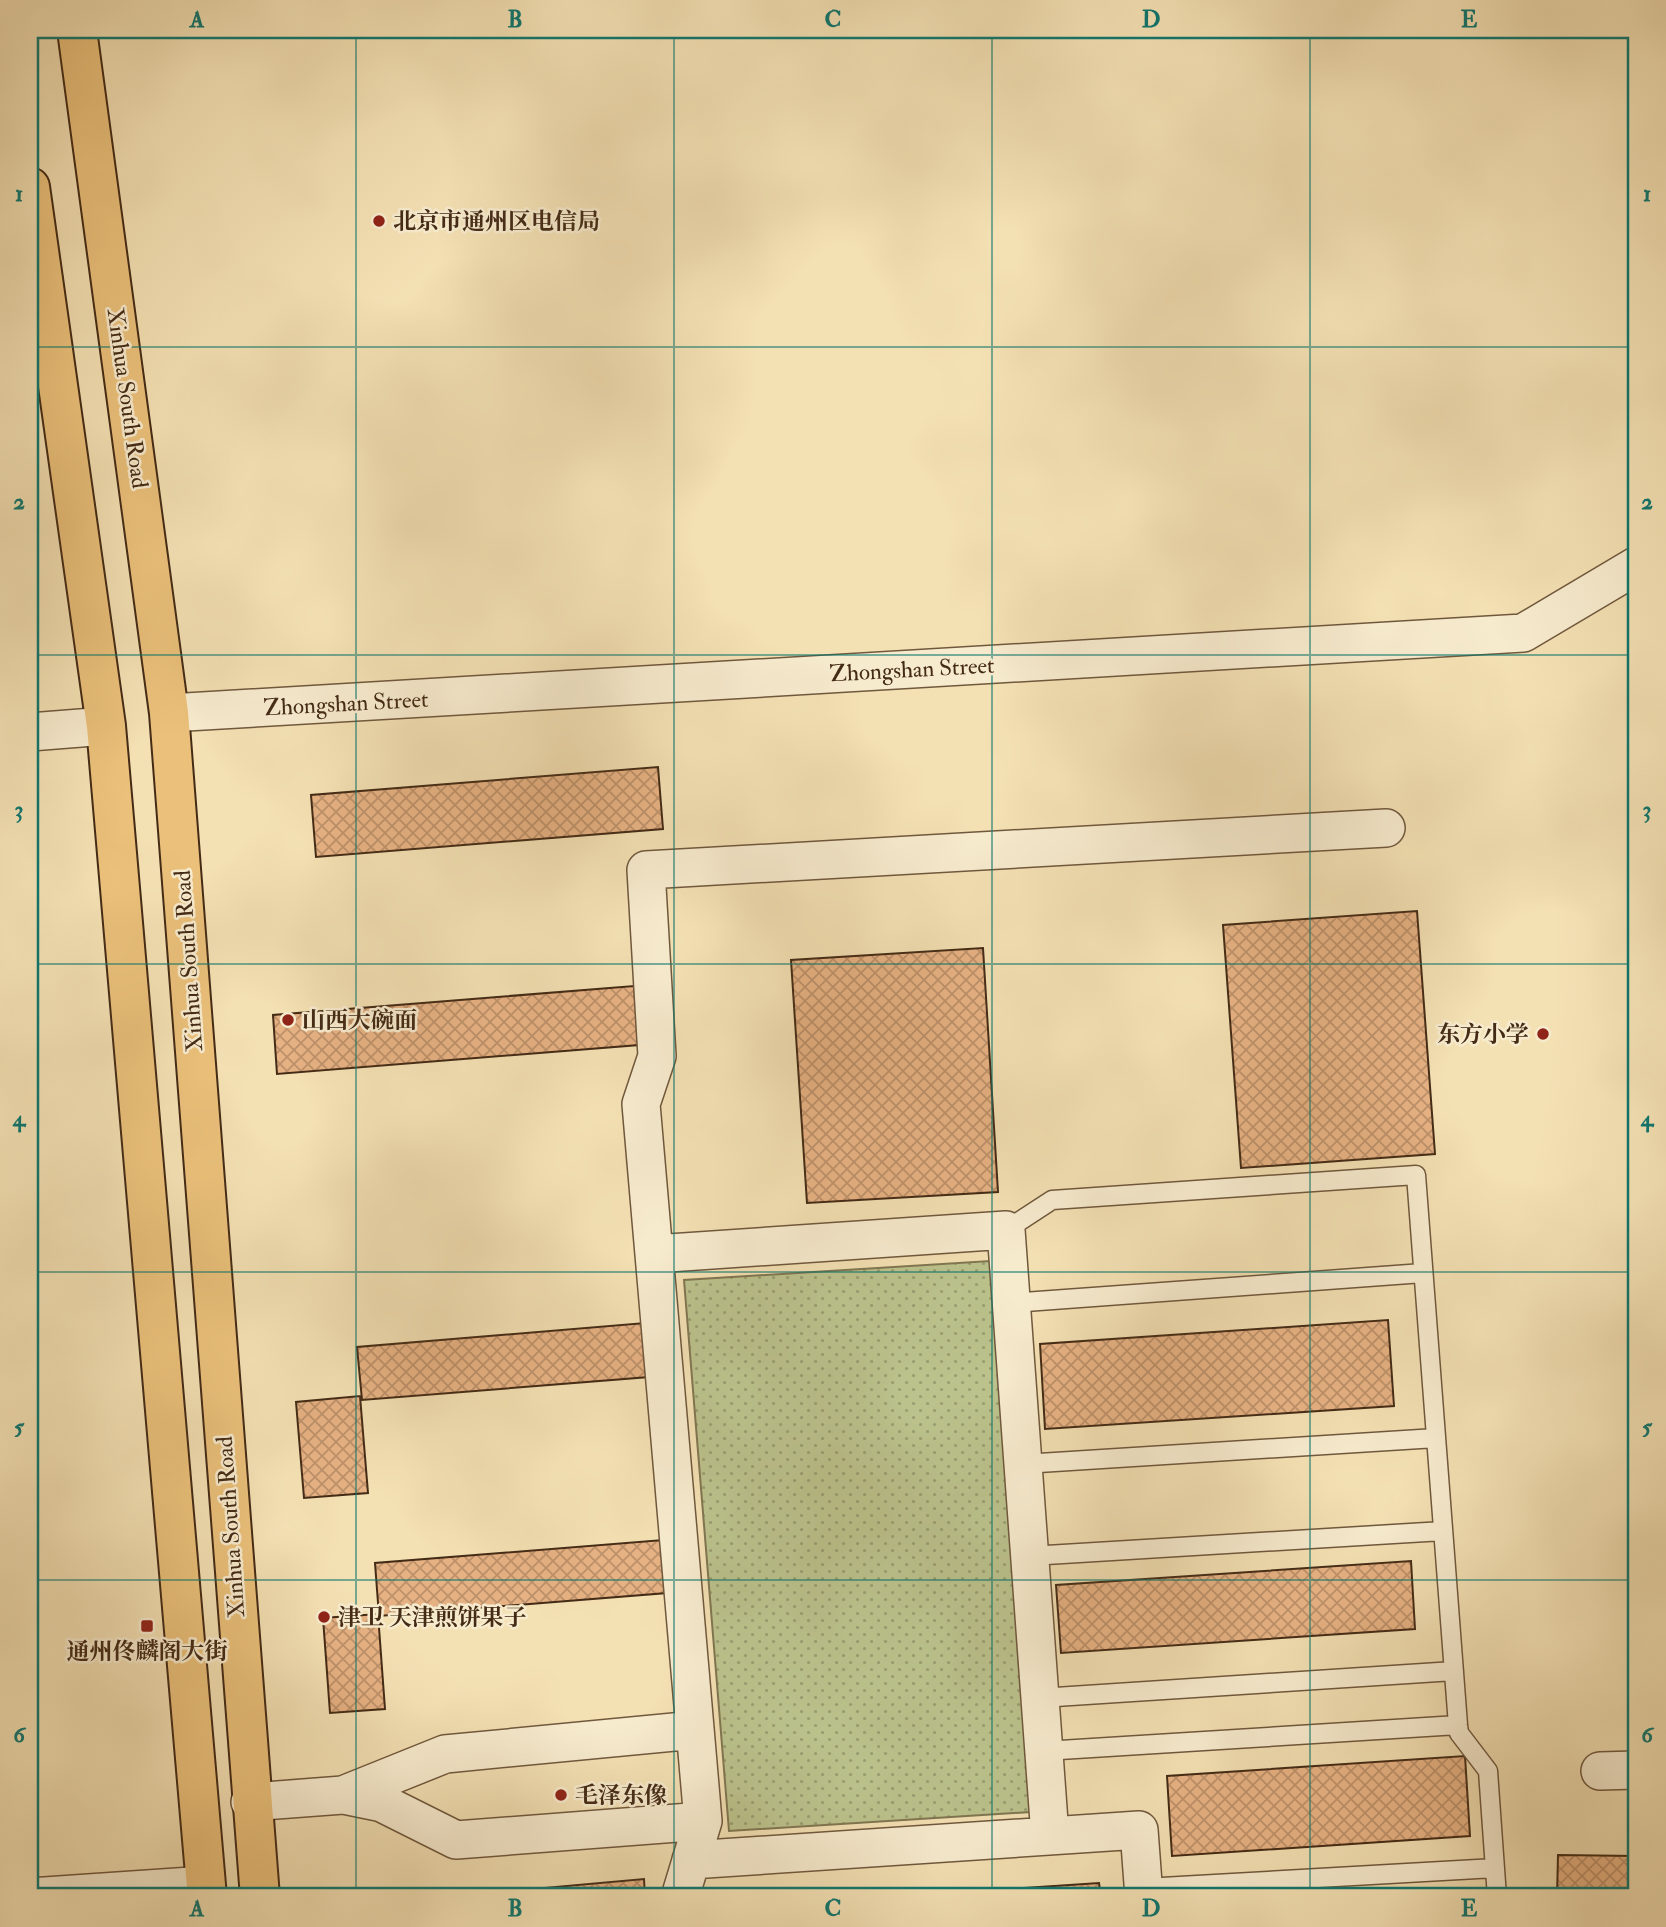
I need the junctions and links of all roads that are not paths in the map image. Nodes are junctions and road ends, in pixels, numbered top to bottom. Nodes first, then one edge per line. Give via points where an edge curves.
1 (77, 30) edge
2 (30, 187) edge
3 (1636, 566) edge
4 (169, 713) junction
5 (106, 726) junction
6 (30, 732) edge
7 (1386, 828) dead end
8 (1006, 1230) junction
9 (654, 1254) junction
10 (1423, 1273) junction
11 (1011, 1303) junction
12 (1436, 1438) junction
13 (1023, 1464) junction
14 (1443, 1531) junction
15 (1030, 1556) junction
16 (1454, 1671) junction
17 (1040, 1698) junction
18 (1458, 1725) junction
19 (695, 1730) junction
20 (1044, 1751) junction
21 (1600, 1770) dead end
22 (1636, 1770) edge
23 (342, 1795) junction
24 (250, 1802) junction
25 (704, 1821) junction
26 (1050, 1836) junction
27 (691, 1860) junction
28 (1495, 1868) junction
29 (207, 1891) edge
30 (1144, 1893) edge
31 (30, 1897) edge
32 (260, 1897) edge
33 (680, 1897) edge
34 (1497, 1897) edge

1 - 4 main road, Xinhua South Road
2 - 5 main road
3 - 4 street, Zhongshan Street via 1523,632
4 - 24 main road, Xinhua South Road
5 - 6 street
5 - 29 main road
7 - 9 street via 646,870 657,1056 641,1104
8 - 9 street
8 - 10 lane via 1052,1200 1416,1175
8 - 11 street
9 - 19 street
10 - 11 lane
10 - 12 lane
11 - 13 street
12 - 13 lane
12 - 14 lane
13 - 15 street
14 - 15 lane
14 - 16 lane
15 - 17 street
16 - 17 lane
16 - 18 lane
17 - 20 street
18 - 20 lane
18 - 28 lane via 1459,1733 1488,1770
19 - 23 street via 445,1754
19 - 25 street
20 - 26 street
21 - 22 street
23 - 24 street
23 - 25 street via 382,1803 456,1840
24 - 32 main road, Xinhua South Road
25 - 27 street
26 - 27 street
26 - 30 street via 1139,1830
27 - 33 street
28 - 30 lane
28 - 34 lane
29 - 31 street

